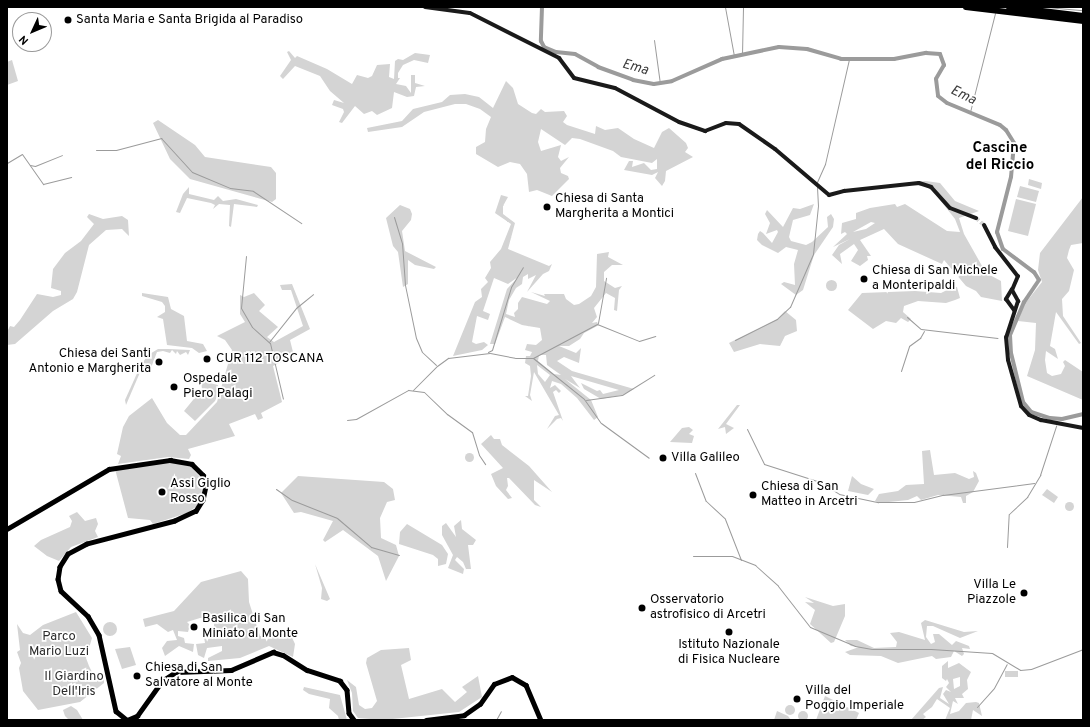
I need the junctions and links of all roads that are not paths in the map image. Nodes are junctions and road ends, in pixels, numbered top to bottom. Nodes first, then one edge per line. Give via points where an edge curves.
1 (425, 7) edge
2 (966, 7) edge
3 (1009, 7) edge
4 (1083, 16) edge
5 (1083, 21) edge
6 (976, 218) tunnel mouth
7 (984, 225) tunnel mouth
8 (1013, 286) junction
9 (1014, 293) junction
10 (1008, 294) junction
11 (1014, 307) junction
12 (1083, 428) edge
13 (7, 529) edge
14 (354, 720) edge
15 (426, 720) edge
16 (541, 720) edge

1 - 6 street via 470,13 559,58 574,78 615,88 679,122 705,131 726,123 739,124 775,149 828,196 844,191 911,183 926,185 950,208
2 - 5 highway
3 - 4 highway
7 - 8 street via 995,248 1017,274
8 - 9 street
8 - 10 street
9 - 10 street
9 - 11 street via 1019,299
10 - 11 street via 1006,301
11 - 12 street via 1006,331 1006,349 1022,408 1041,420
13 - 14 main road via 115,467 176,460 192,464 201,473 205,482 204,498 192,514 175,521 87,544 70,552 62,561 58,574 60,588 68,600 86,614 97,630 116,711 125,719 132,719 142,711 162,681 173,673 187,670 232,670 273,652 283,655 307,670 340,681 347,690 349,713
15 - 16 main road via 464,714 480,704 494,684 512,677 526,684

